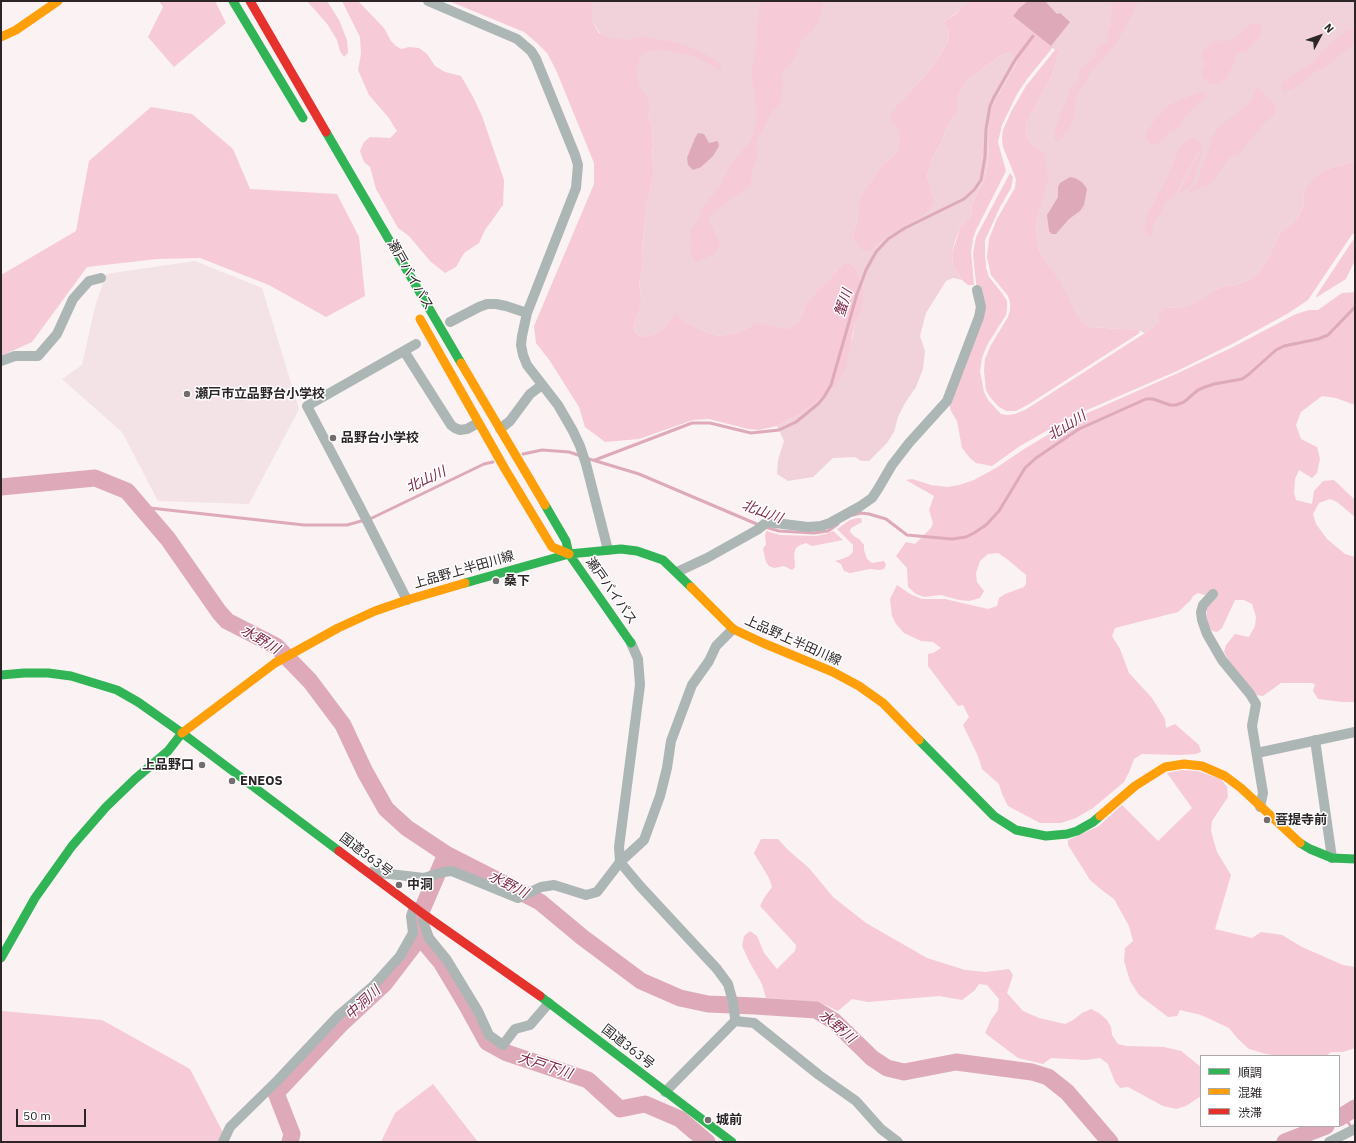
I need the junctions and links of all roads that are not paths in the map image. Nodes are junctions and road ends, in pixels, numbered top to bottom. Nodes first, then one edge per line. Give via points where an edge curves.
1 (58, 1) edge
2 (234, 1) edge
3 (250, 1) edge
4 (428, 1) edge
5 (1, 37) edge
6 (307, 125) dead end
7 (101, 278) dead end
8 (977, 290) dead end
9 (417, 314) dead end
10 (527, 314) junction
11 (450, 322) dead end
12 (416, 344) dead end
13 (404, 351) junction
14 (1, 361) edge
15 (542, 385) junction
16 (478, 423) junction
17 (500, 429) junction
18 (608, 550) junction
19 (570, 554) junction
20 (678, 572) junction
21 (1213, 594) dead end
22 (406, 600) junction
23 (733, 629) junction
24 (631, 643) joint
25 (1, 675) edge
26 (1355, 732) edge
27 (182, 733) junction
28 (1315, 740) junction
29 (161, 744) dead end
30 (1257, 753) junction
31 (1260, 807) junction
32 (1332, 858) junction
33 (1355, 859) edge
34 (620, 862) junction
35 (366, 872) junction
36 (414, 907) junction
37 (426, 916) junction
38 (1, 958) edge
39 (549, 1004) junction
40 (735, 1020) junction
41 (665, 1092) junction
42 (1352, 1131) edge
43 (223, 1142) edge
44 (732, 1142) edge
45 (898, 1142) edge
46 (1329, 1142) edge

1 - 5 main road via 16,30
2 - 6 main road
3 - 17 main road, 瀬戸バイパス
4 - 10 street via 517,39 532,52 575,155 578,165 576,188
7 - 14 street via 89,280 74,299 57,334 38,356 15,356
8 - 20 street via 981,307 979,317 947,401 909,443 872,498 821,526 768,522
9 - 16 main road, 瀬戸バイパス
10 - 11 street via 506,306 487,304
10 - 15 street via 522,336 523,356 527,366
12 - 13 street
13 - 16 street via 451,425 460,430
13 - 22 street via 307,406
15 - 17 street via 530,394 510,421
15 - 18 street via 558,405 580,446
16 - 19 main road, 瀬戸バイパス via 552,547
17 - 19 main road, 瀬戸バイパス via 566,541
18 - 19 main road, 上品野上半田川線
18 - 20 main road, 上品野上半田川線 via 621,549 648,554 663,560
19 - 22 main road, 上品野上半田川線
19 - 24 main road, 瀬戸バイパス
20 - 23 main road, 上品野上半田川線
21 - 30 street via 1203,605 1202,620 1222,660 1256,704 1252,726
22 - 27 main road, 上品野上半田川線 via 338,628 275,663
23 - 31 main road, 上品野上半田川線 via 833,672 883,703 994,816 1016,830 1046,836 1077,831 1093,822 1148,777 1165,767 1179,765 1202,766 1225,776
23 - 34 street via 716,646 692,685 673,734 660,796 644,840
24 - 34 street via 638,658 640,685 619,847
25 - 27 main road, 国道363号 via 48,673 94,682 117,690 138,702
26 - 28 street
27 - 29 main road
27 - 35 main road, 国道363号
27 - 38 main road via 168,751 106,807 72,846 35,898
28 - 30 street
28 - 32 street
30 - 31 street via 1263,793
31 - 32 main road, 上品野上半田川線 via 1296,840
32 - 33 main road, 上品野上半田川線
34 - 35 street via 597,892 586,895 554,886 541,887 518,898 452,871 424,878
34 - 40 street via 728,984
35 - 36 main road, 国道363号
36 - 37 main road, 国道363号
36 - 43 street via 411,916 412,934 400,956 374,986 339,1015 230,1127
37 - 39 main road, 国道363号
37 - 39 street via 423,921 429,938 447,960 478,1011 488,1035 503,1045 515,1029 530,1025
39 - 41 main road, 国道363号
40 - 41 street
40 - 45 street via 754,1023 819,1075 856,1100 881,1129
41 - 44 main road, 国道363号
42 - 46 street

